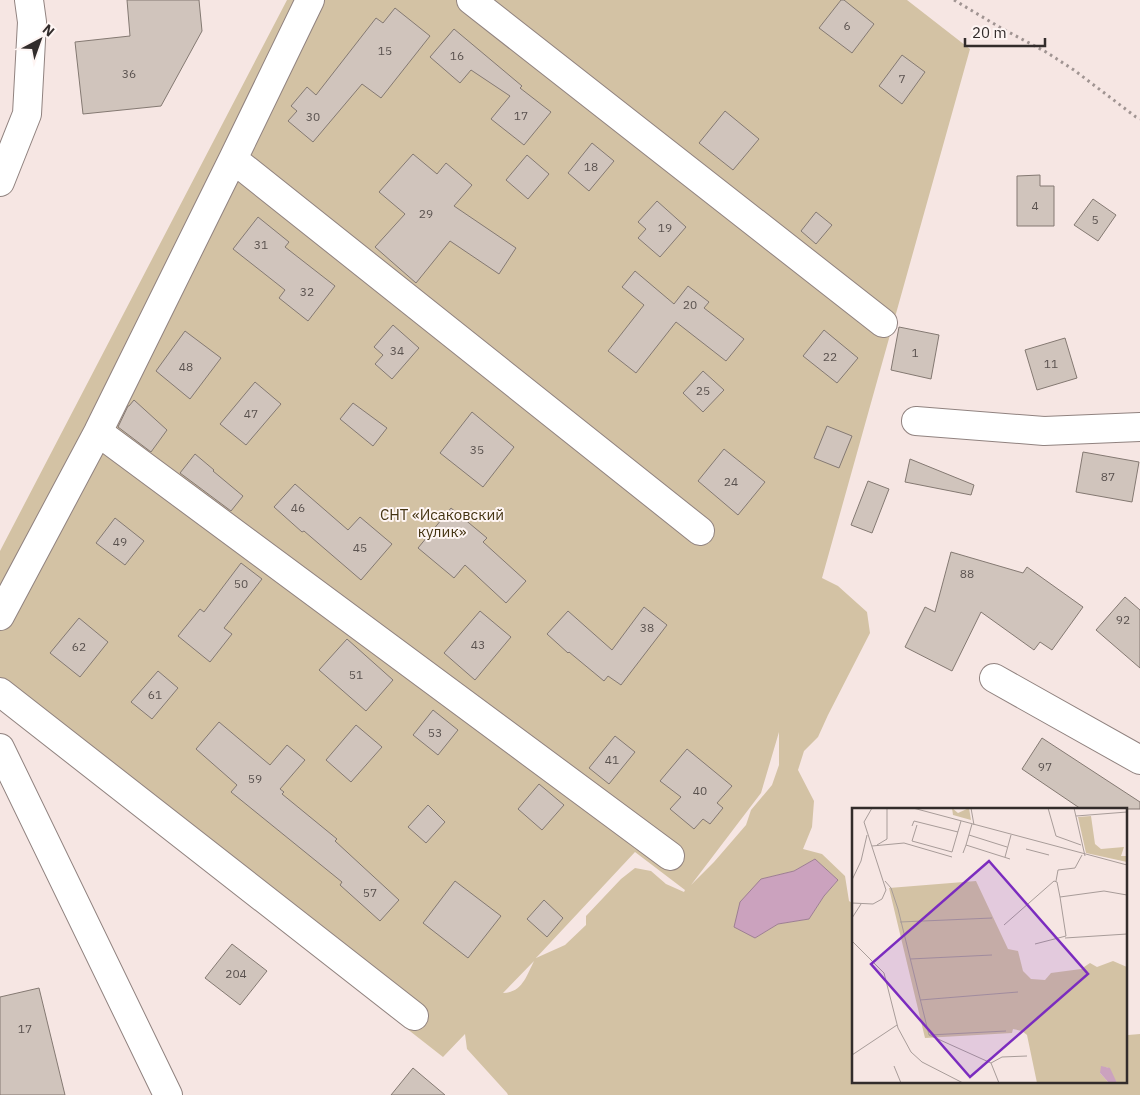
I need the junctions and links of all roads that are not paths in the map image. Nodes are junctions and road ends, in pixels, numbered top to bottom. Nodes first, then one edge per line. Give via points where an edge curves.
1 (29, 0) edge
2 (310, 0) edge
3 (471, 0) edge
4 (233, 159) junction
5 (0, 182) edge
6 (883, 323) dead end
7 (916, 421) dead end
8 (1140, 427) edge
9 (98, 432) junction
10 (700, 531) dead end
11 (0, 616) edge
12 (994, 678) dead end
13 (0, 692) edge
14 (0, 748) edge
15 (1140, 760) edge
16 (670, 856) dead end
17 (414, 1016) dead end
18 (168, 1095) edge

1 - 5 street via 32,22 27,114
2 - 4 street
3 - 6 street
4 - 9 street
4 - 10 street
7 - 8 street via 1044,431
9 - 11 street
9 - 16 street
12 - 15 street
13 - 17 street
14 - 18 street

